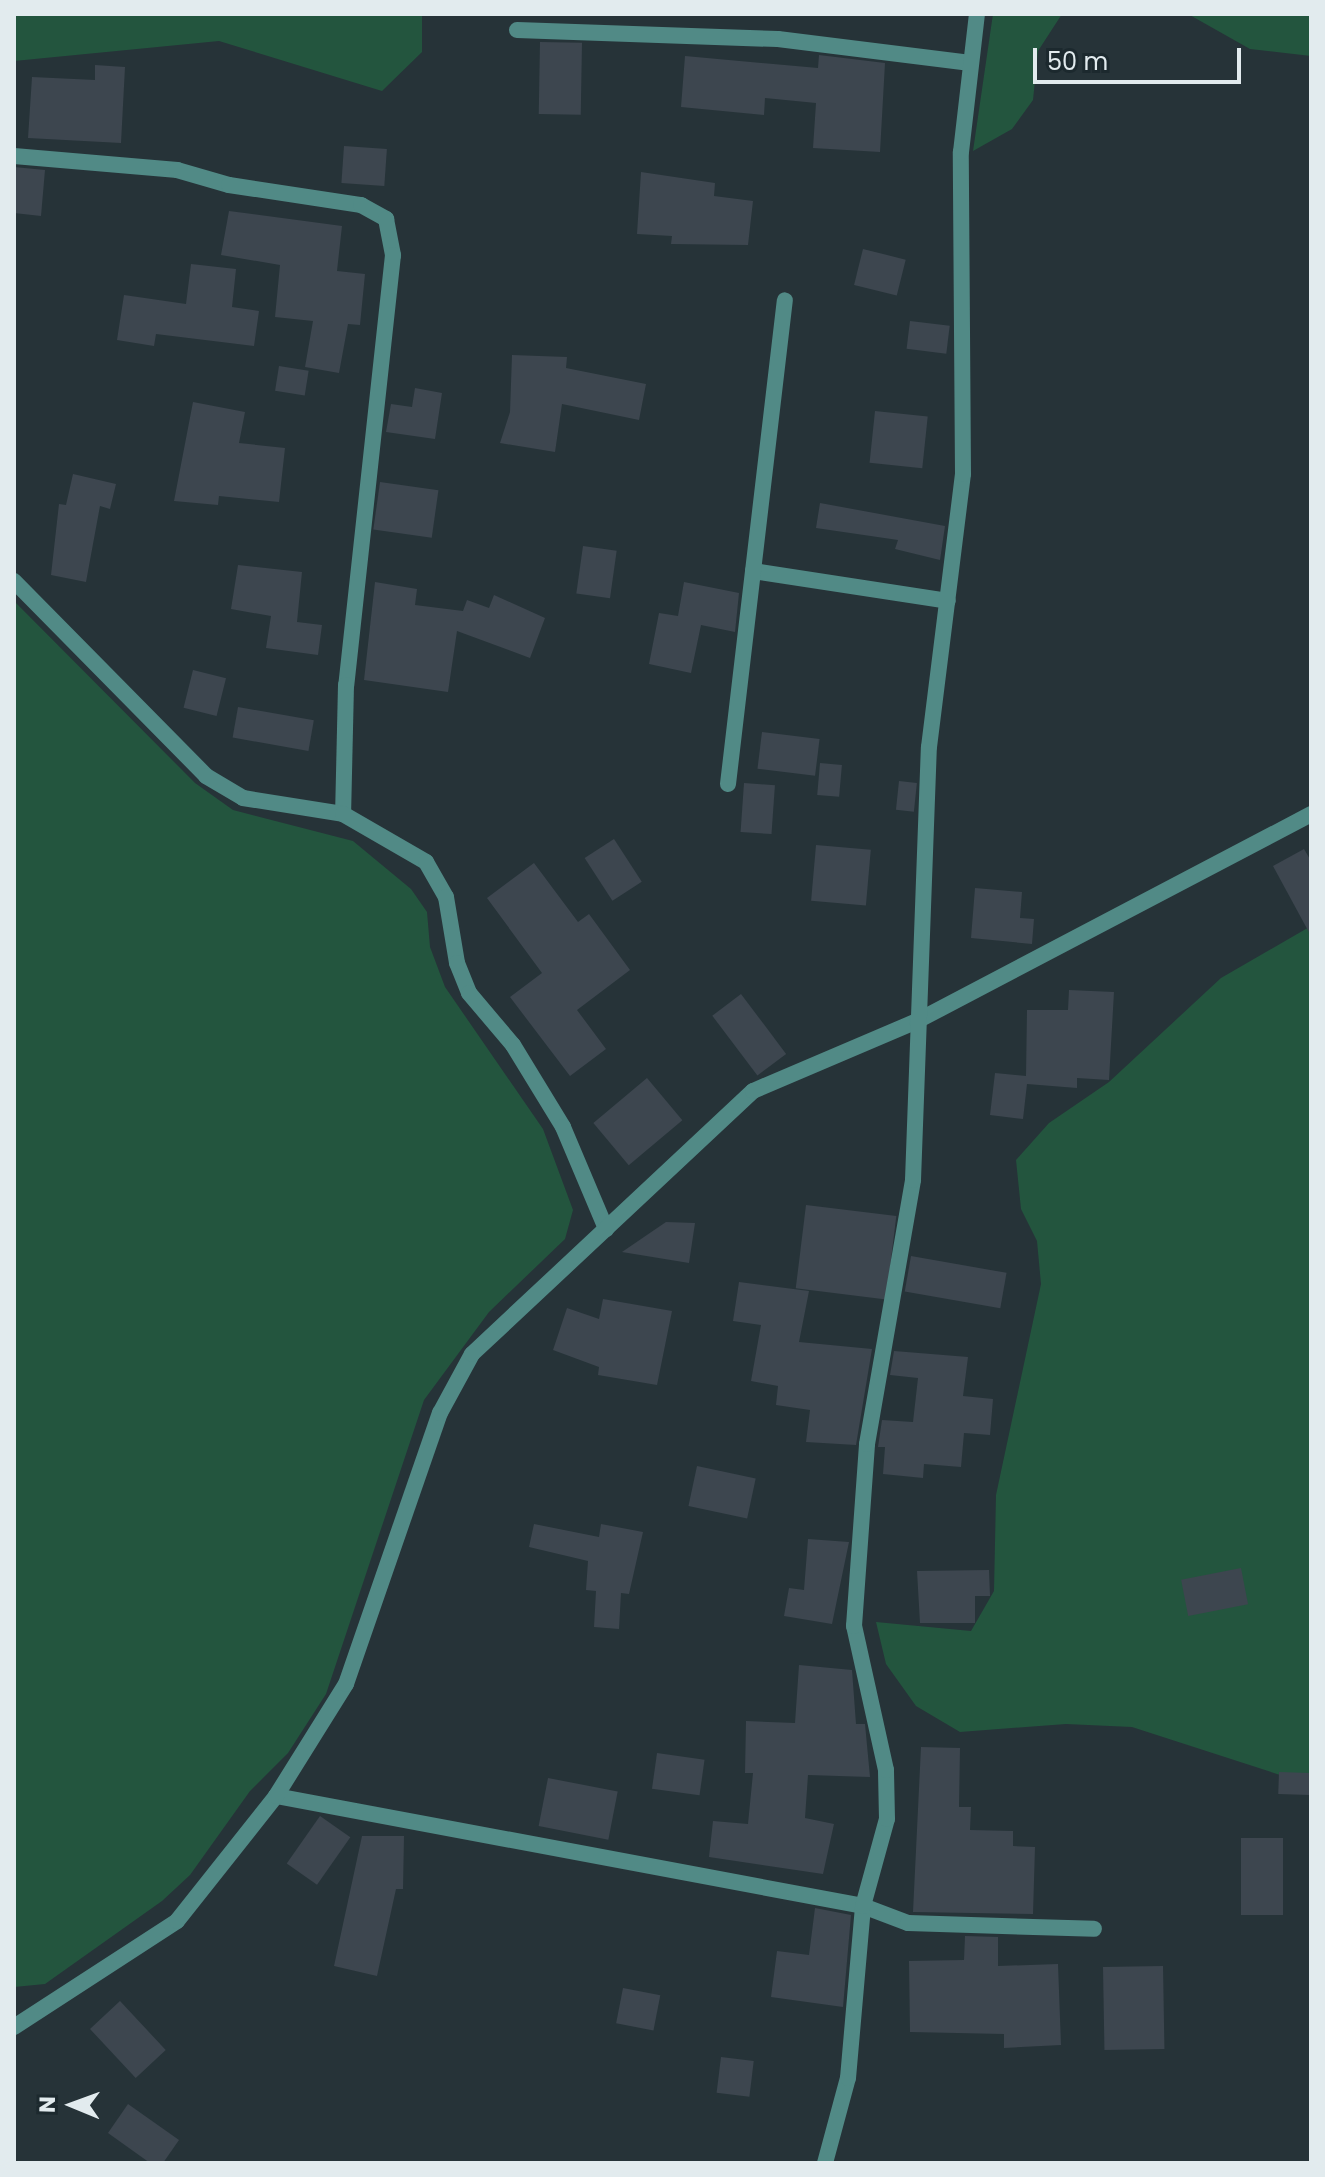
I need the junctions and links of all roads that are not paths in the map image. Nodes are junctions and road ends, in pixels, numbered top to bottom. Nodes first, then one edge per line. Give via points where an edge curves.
1 (977, 14) edge
2 (517, 30) dead end
3 (971, 63) junction
4 (14, 156) edge
5 (785, 300) dead end
6 (753, 571) junction
7 (14, 581) edge
8 (948, 601) junction
9 (728, 784) dead end
10 (343, 814) junction
11 (1311, 814) edge
12 (917, 1021) junction
13 (606, 1229) junction
14 (276, 1796) junction
15 (863, 1906) junction
16 (1094, 1929) dead end
17 (14, 2027) edge
18 (825, 2163) edge

1 - 3 street
2 - 3 street via 778,39
3 - 8 street via 961,152 963,474
4 - 10 street via 177,170 229,185 361,205 386,219 393,255 346,685
5 - 6 street
6 - 8 street
6 - 9 street
7 - 10 street via 206,776 243,798
8 - 12 street via 929,747
10 - 13 street via 426,862 446,897 457,963 469,993 513,1045 563,1127
11 - 12 street
12 - 13 street via 753,1091
12 - 15 street via 913,1180 867,1444 854,1626 886,1770 887,1819
13 - 14 street via 472,1354 440,1413 346,1684
14 - 15 street
14 - 17 street via 177,1921
15 - 16 street via 908,1923
15 - 18 street via 848,2078

